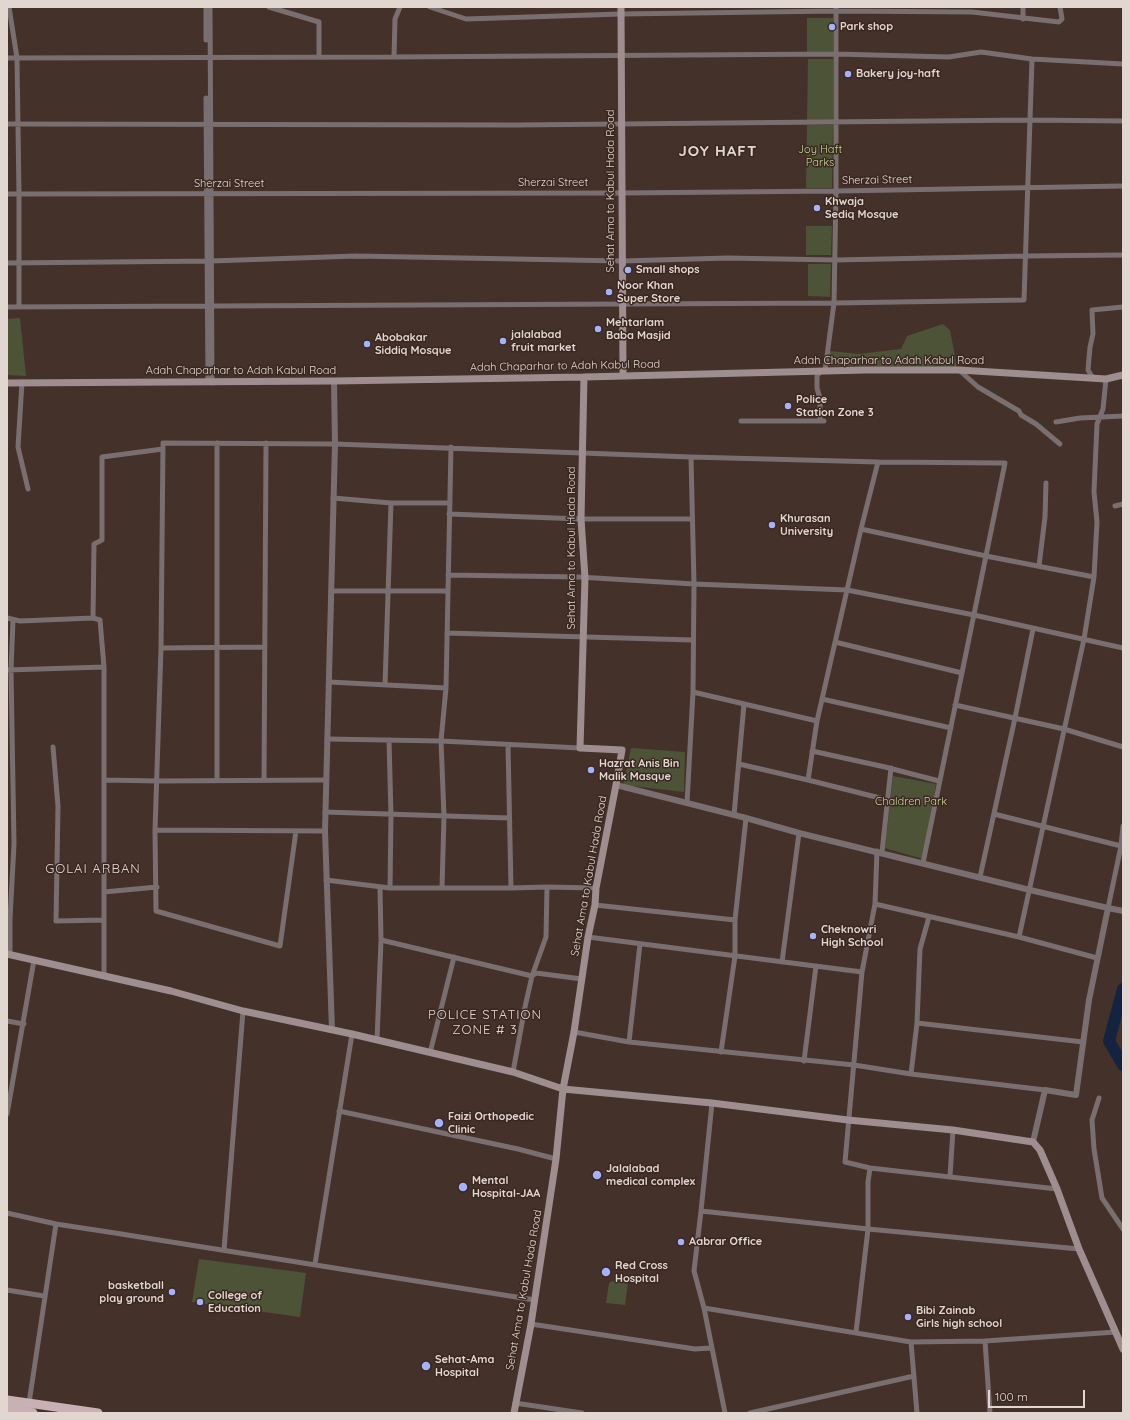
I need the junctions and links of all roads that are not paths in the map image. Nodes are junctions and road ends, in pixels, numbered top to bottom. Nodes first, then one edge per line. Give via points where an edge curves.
1 (9, 7) edge
2 (206, 7) edge
3 (210, 7) edge
4 (269, 7) edge
5 (400, 7) edge
6 (430, 7) edge
7 (1023, 7) edge
8 (1060, 7) edge
9 (836, 9) edge
10 (972, 10) edge
11 (621, 11) edge
12 (1023, 18) junction
13 (836, 54) junction
14 (621, 55) junction
15 (208, 57) junction
16 (319, 57) junction
17 (394, 57) junction
18 (7, 58) edge
19 (17, 58) junction
20 (1032, 59) junction
21 (1123, 64) edge
22 (1029, 120) junction
23 (836, 121) junction
24 (1123, 121) edge
25 (7, 124) edge
26 (18, 124) junction
27 (208, 124) junction
28 (621, 124) junction
29 (1123, 186) edge
30 (1027, 188) junction
31 (836, 191) junction
32 (622, 193) junction
33 (7, 194) edge
34 (19, 194) junction
35 (209, 195) junction
36 (1026, 256) junction
37 (1123, 256) edge
38 (835, 260) junction
39 (209, 261) junction
40 (622, 261) junction
41 (7, 262) edge
42 (19, 262) junction
43 (622, 304) junction
44 (834, 304) junction
45 (209, 306) junction
46 (7, 307) edge
47 (19, 307) junction
48 (1123, 307) edge
49 (959, 370) junction
50 (823, 371) junction
51 (1123, 375) edge
52 (623, 376) junction
53 (584, 377) junction
54 (1093, 378) junction
55 (1106, 379) junction
56 (334, 381) junction
57 (7, 382) edge
58 (22, 382) junction
59 (210, 382) junction
60 (1123, 416) edge
61 (1100, 417) junction
62 (741, 421) dead end
63 (1056, 422) dead end
64 (217, 443) junction
65 (266, 443) junction
66 (335, 444) junction
67 (1060, 444) dead end
68 (451, 447) junction
69 (163, 449) junction
70 (583, 453) junction
71 (691, 457) junction
72 (878, 462) junction
73 (1046, 482) dead end
74 (28, 489) dead end
75 (333, 498) junction
76 (450, 502) junction
77 (391, 503) junction
78 (1123, 504) edge
79 (1115, 506) dead end
80 (449, 514) junction
81 (581, 519) junction
82 (692, 519) junction
83 (861, 529) junction
84 (986, 556) junction
85 (1039, 566) junction
86 (448, 575) junction
87 (1094, 577) junction
88 (585, 578) junction
89 (694, 584) junction
90 (847, 590) junction
91 (331, 591) junction
92 (448, 591) junction
93 (388, 592) junction
94 (974, 615) junction
95 (7, 618) edge
96 (93, 618) junction
97 (13, 620) junction
98 (1033, 629) junction
99 (447, 633) junction
100 (583, 637) junction
101 (1084, 639) junction
102 (692, 640) junction
103 (835, 642) junction
104 (265, 646) junction
105 (217, 647) junction
106 (161, 648) junction
107 (1123, 648) edge
108 (104, 667) junction
109 (9, 670) edge
110 (962, 672) junction
111 (329, 682) junction
112 (385, 686) junction
113 (446, 688) junction
114 (692, 692) junction
115 (822, 699) junction
116 (744, 704) junction
117 (956, 705) junction
118 (1015, 718) junction
119 (817, 721) junction
120 (951, 728) junction
121 (1064, 729) junction
122 (327, 739) junction
123 (389, 740) junction
124 (441, 741) junction
125 (508, 745) junction
126 (1123, 746) edge
127 (53, 747) dead end
128 (580, 748) junction
129 (812, 751) junction
130 (739, 764) junction
131 (891, 768) junction
132 (105, 780) junction
133 (217, 780) junction
134 (264, 780) junction
135 (326, 780) junction
136 (808, 780) junction
137 (158, 781) junction
138 (939, 781) junction
139 (616, 785) junction
140 (888, 800) junction
141 (687, 803) junction
142 (325, 812) junction
143 (994, 814) junction
144 (391, 815) junction
145 (734, 815) junction
146 (444, 816) junction
147 (509, 818) junction
148 (746, 818) junction
149 (1043, 826) junction
150 (1123, 826) edge
151 (155, 830) junction
152 (296, 831) junction
153 (325, 831) junction
154 (799, 833) junction
155 (1120, 846) junction
156 (880, 852) junction
157 (923, 863) junction
158 (980, 877) junction
159 (326, 880) junction
160 (157, 887) junction
161 (547, 887) junction
162 (380, 888) junction
163 (390, 888) junction
164 (442, 888) junction
165 (511, 888) junction
166 (596, 888) junction
167 (1030, 890) junction
168 (104, 892) junction
169 (875, 904) junction
170 (595, 905) junction
171 (1108, 908) junction
172 (1123, 911) edge
173 (929, 917) junction
174 (104, 920) junction
175 (735, 920) junction
176 (588, 937) junction
177 (1020, 937) junction
178 (381, 940) junction
179 (640, 944) junction
180 (9, 955) edge
181 (735, 956) junction
182 (454, 957) junction
183 (1097, 958) junction
184 (34, 960) junction
185 (782, 962) junction
186 (816, 966) junction
187 (862, 972) junction
188 (104, 976) junction
189 (532, 976) junction
190 (582, 979) junction
191 (243, 1011) junction
192 (7, 1021) edge
193 (917, 1023) junction
194 (24, 1024) junction
195 (332, 1030) junction
196 (574, 1032) junction
197 (352, 1034) junction
198 (377, 1040) junction
199 (628, 1042) junction
200 (1083, 1042) junction
201 (721, 1052) junction
202 (430, 1053) junction
203 (804, 1061) junction
204 (854, 1065) junction
205 (513, 1072) junction
206 (911, 1074) junction
207 (563, 1089) junction
208 (1045, 1090) junction
209 (9, 1092) edge
210 (1099, 1098) dead end
211 (712, 1103) junction
212 (339, 1111) junction
213 (7, 1114) edge
214 (848, 1120) junction
215 (953, 1130) junction
216 (1034, 1142) junction
217 (556, 1159) junction
218 (870, 1168) junction
219 (950, 1176) junction
220 (1057, 1188) junction
221 (702, 1211) junction
222 (7, 1213) edge
223 (56, 1224) junction
224 (868, 1229) junction
225 (1123, 1229) edge
226 (1079, 1249) junction
227 (224, 1250) junction
228 (315, 1264) junction
229 (7, 1290) edge
230 (44, 1296) junction
231 (535, 1300) junction
232 (704, 1308) junction
233 (531, 1324) junction
234 (856, 1332) junction
235 (1116, 1332) junction
236 (985, 1341) junction
237 (912, 1342) junction
238 (711, 1348) junction
239 (1123, 1349) edge
240 (914, 1376) junction
241 (7, 1400) edge
242 (29, 1403) junction
243 (515, 1403) junction
244 (7, 1409) edge
245 (33, 1413) edge
246 (98, 1413) edge
247 (514, 1413) edge
248 (582, 1413) edge
249 (725, 1413) edge
250 (750, 1413) edge
251 (917, 1413) edge
252 (990, 1413) edge

1 - 19 street
2 - 15 street
3 - 15 street
4 - 16 street via 319,22
5 - 17 street via 395,19
6 - 11 street via 466,19
7 - 12 street
8 - 12 street via 1062,19 1058,22
9 - 10 street
9 - 11 street
9 - 13 street
10 - 12 street
11 - 14 main road, Sehat Ama to Kabul Hada Road
13 - 14 street
13 - 20 street via 949,57 981,52
13 - 23 street
14 - 17 street
14 - 28 main road, Sehat Ama to Kabul Hada Road
15 - 16 street
15 - 19 street
15 - 27 street
16 - 17 street
18 - 19 street
19 - 26 street
20 - 21 street
20 - 22 street
22 - 23 street
22 - 24 street
22 - 30 street
23 - 28 street
23 - 31 street
25 - 26 street
26 - 27 street
26 - 34 street
27 - 28 street
27 - 35 street
28 - 32 main road, Sehat Ama to Kabul Hada Road
29 - 30 street, Sherzai Street
30 - 31 street, Sherzai Street
30 - 36 street
31 - 32 street, Sherzai Street
31 - 38 street
32 - 35 street, Sherzai Street
32 - 40 main road, Sehat Ama to Kabul Hada Road
33 - 34 street, Sherzai Street
34 - 35 street, Sherzai Street
34 - 42 street
35 - 39 street
36 - 37 street
36 - 38 street
36 - 44 street via 1024,300
38 - 40 street via 727,258
38 - 44 street
39 - 40 street via 356,256
39 - 42 street
39 - 45 street
40 - 43 main road, Sehat Ama to Kabul Hada Road
41 - 42 street
42 - 47 street
43 - 44 street
43 - 45 street
43 - 52 main road, Sehat Ama to Kabul Hada Road
44 - 50 street
45 - 47 street
45 - 59 street
46 - 47 street
48 - 54 street via 1092,310 1093,334 1088,370
49 - 50 main road, Adah Chaparhar to Adah Kabul Road
49 - 54 main road, Adah Chaparhar to Adah Kabul Road
49 - 67 street via 978,387 1019,411
50 - 52 main road, Adah Chaparhar to Adah Kabul Road
50 - 62 street via 817,376 816,388 822,421
51 - 55 main road, Adah Chaparhar to Adah Kabul Road
52 - 53 main road, Adah Chaparhar to Adah Kabul Road
53 - 56 main road, Adah Chaparhar to Adah Kabul Road
53 - 70 main road, Sehat Ama to Kabul Hada Road
54 - 55 main road, Adah Chaparhar to Adah Kabul Road
55 - 61 street
56 - 59 main road, Adah Chaparhar to Adah Kabul Road
56 - 66 street
57 - 58 main road, Adah Chaparhar to Adah Kabul Road
58 - 59 main road, Adah Chaparhar to Adah Kabul Road
58 - 74 street via 18,447
60 - 61 street
61 - 63 street
61 - 87 street via 1094,492 1097,522
64 - 65 street
64 - 69 street via 163,443
64 - 105 street
65 - 66 street
65 - 104 street
66 - 68 street
66 - 75 street
68 - 70 street
68 - 76 street
69 - 96 street via 102,457 102,540 94,544
69 - 106 street
70 - 71 street
70 - 81 main road, Sehat Ama to Kabul Hada Road
71 - 72 street
71 - 82 street
72 - 83 street
72 - 84 street via 1005,463
73 - 85 street
75 - 77 street
75 - 91 street
76 - 77 street
76 - 80 street
77 - 93 street
78 - 79 street
80 - 81 street
80 - 86 street
81 - 82 street
81 - 88 main road, Sehat Ama to Kabul Hada Road
82 - 89 street
83 - 84 street
83 - 90 street
84 - 85 street
84 - 94 street
85 - 87 street
86 - 88 street
86 - 92 street
87 - 101 street
88 - 89 street
88 - 100 main road, Sehat Ama to Kabul Hada Road
89 - 90 street
89 - 102 street
90 - 94 street
90 - 103 street
91 - 93 street
91 - 111 street
92 - 93 street
92 - 99 street
93 - 112 street
94 - 98 street
94 - 110 street
95 - 97 street
96 - 97 street
96 - 108 street via 100,620
97 - 109 street
98 - 101 street
98 - 118 street
99 - 100 street
99 - 113 street
100 - 102 street
100 - 128 main road, Sehat Ama to Kabul Hada Road
101 - 107 street
101 - 121 street
102 - 114 street
103 - 110 street
103 - 115 street
104 - 105 street
104 - 134 street
105 - 106 street
105 - 133 street
106 - 137 street
108 - 109 street
108 - 132 street
109 - 180 street via 14,844
110 - 117 street
111 - 112 street
111 - 122 street
112 - 113 street
113 - 124 street
114 - 116 street
114 - 141 street
115 - 119 street
115 - 120 street
116 - 119 street
116 - 130 street
117 - 118 street
117 - 120 street
118 - 121 street
118 - 143 street
119 - 129 street
120 - 138 street
121 - 126 street
121 - 149 street
122 - 123 street
122 - 135 street
123 - 124 street
123 - 144 street
124 - 125 street
124 - 146 street
125 - 128 street
125 - 147 street
127 - 174 street via 58,806 56,921
128 - 139 main road, Sehat Ama to Kabul Hada Road via 622,750
129 - 131 street
129 - 136 street
130 - 136 street
130 - 145 street
131 - 138 street
131 - 140 street
132 - 137 street
132 - 168 street
133 - 134 street
133 - 137 street
134 - 135 street
135 - 142 street
136 - 140 street
137 - 151 street
138 - 157 street
139 - 141 street
139 - 166 main road, Sehat Ama to Kabul Hada Road
140 - 156 street
141 - 145 street
142 - 144 street
142 - 153 street
143 - 149 street
143 - 158 street
144 - 146 street
144 - 163 street
145 - 148 street
146 - 147 street
146 - 164 street
147 - 165 street
148 - 154 street
148 - 175 street
149 - 155 street
149 - 167 street
150 - 155 street
151 - 152 street
151 - 160 street
152 - 153 street
152 - 160 street via 280,946 156,911
153 - 159 street
154 - 156 street
154 - 185 street
155 - 171 street
156 - 157 street
156 - 169 street
157 - 158 street
158 - 167 street
159 - 162 street
159 - 195 street
160 - 168 street
161 - 165 street
161 - 166 street
161 - 189 street via 546,937
162 - 163 street
162 - 178 street
163 - 164 street
164 - 165 street
166 - 170 main road, Sehat Ama to Kabul Hada Road
167 - 171 street
167 - 177 street
168 - 174 street
169 - 173 street
169 - 187 street
170 - 175 street
170 - 176 main road, Sehat Ama to Kabul Hada Road
171 - 172 street
171 - 183 street
173 - 177 street
173 - 193 street via 920,949
174 - 188 street
175 - 181 street
176 - 179 street
176 - 190 main road, Sehat Ama to Kabul Hada Road
177 - 183 street
178 - 182 street
178 - 198 street
179 - 181 street
179 - 199 street
180 - 184 main road
181 - 185 street
181 - 201 street
182 - 189 street
182 - 202 street
183 - 200 street
184 - 188 main road
184 - 194 street
185 - 186 street
186 - 187 street
186 - 203 street
187 - 204 street
188 - 191 main road
189 - 190 street via 536,973
189 - 205 street
190 - 196 main road, Sehat Ama to Kabul Hada Road
191 - 195 main road
191 - 227 street
192 - 194 street
193 - 200 street
193 - 206 street
194 - 209 street
195 - 197 main road
196 - 199 street
196 - 207 main road, Sehat Ama to Kabul Hada Road
197 - 198 main road
197 - 212 street
198 - 202 main road
199 - 201 street
200 - 208 street via 1076,1095
201 - 203 street
202 - 205 main road
203 - 204 street
204 - 206 street
204 - 214 street
205 - 207 main road
206 - 208 street
207 - 211 main road
207 - 217 main road, Sehat Ama to Kabul Hada Road
208 - 216 street
209 - 213 street
210 - 225 street via 1092,1120 1102,1198
211 - 214 main road
211 - 221 street
212 - 217 street
212 - 228 street
214 - 215 main road
214 - 218 street via 845,1162
215 - 216 main road
215 - 219 street
216 - 220 main road
217 - 231 main road, Sehat Ama to Kabul Hada Road
218 - 219 street
218 - 224 street
219 - 220 street
220 - 226 main road
221 - 224 street
221 - 232 street via 694,1271
222 - 223 street
223 - 227 street
223 - 230 street
224 - 226 street
224 - 234 street
226 - 235 main road
227 - 228 street
228 - 231 street
229 - 230 street
230 - 242 street
231 - 233 main road, Sehat Ama to Kabul Hada Road
232 - 234 street
232 - 238 street
233 - 238 street via 695,1349
233 - 243 main road, Sehat Ama to Kabul Hada Road
234 - 237 street
235 - 236 street
235 - 239 main road
236 - 237 street
236 - 252 street
237 - 240 street
238 - 249 street
240 - 250 street
240 - 251 street
241 - 242 highway
242 - 246 highway
243 - 247 main road, Sehat Ama to Kabul Hada Road
243 - 248 street
244 - 245 highway

